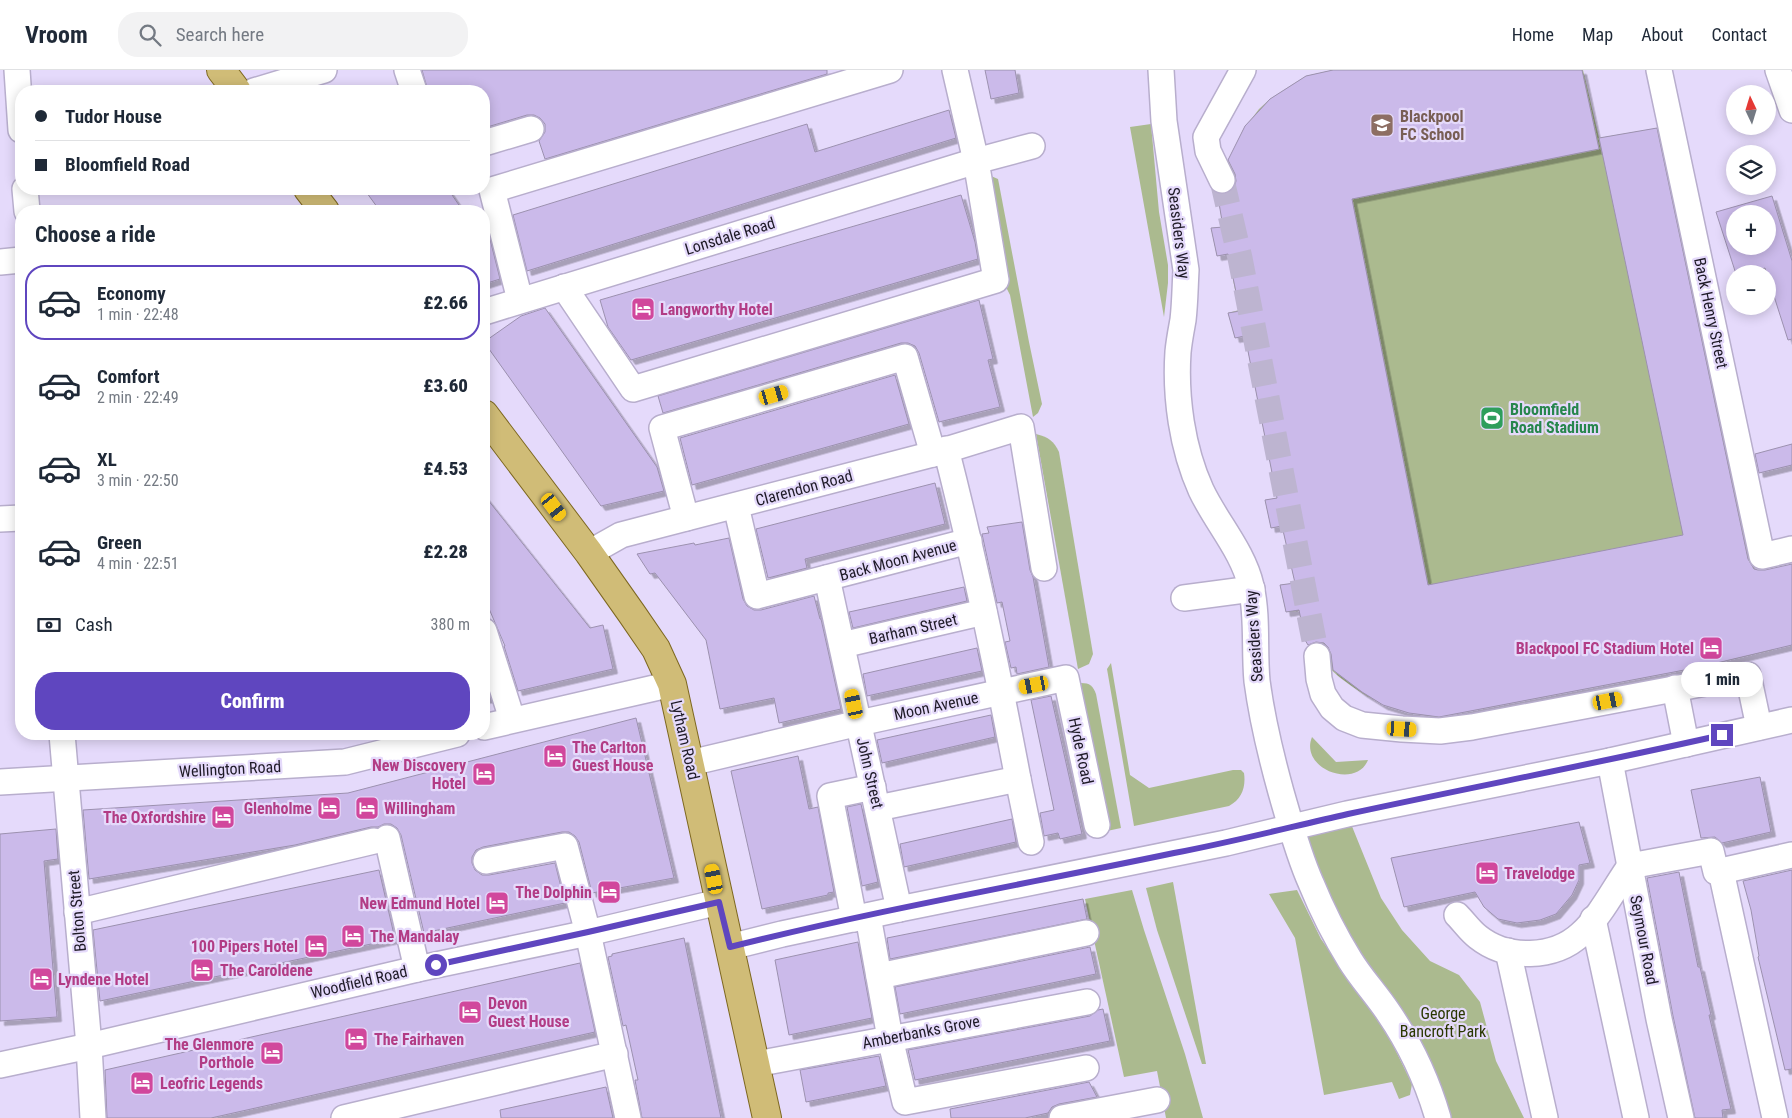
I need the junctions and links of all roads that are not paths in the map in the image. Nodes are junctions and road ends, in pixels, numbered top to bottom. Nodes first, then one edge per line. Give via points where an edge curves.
1 (222, 70) edge
2 (324, 70) edge
3 (407, 70) edge
4 (890, 70) edge
5 (955, 70) edge
6 (1161, 70) edge
7 (1243, 70) edge
8 (1659, 70) edge
9 (1778, 70) edge
10 (12, 85) edge
11 (233, 85) edge
12 (274, 85) edge
13 (412, 85) edge
14 (15, 100) edge
15 (1792, 110) edge
16 (531, 129) dead end
17 (490, 141) edge
18 (1032, 146) dead end
19 (976, 160) junction
20 (1222, 180) tunnel mouth
21 (313, 195) edge
22 (320, 205) edge
23 (15, 261) edge
24 (0, 262) edge
25 (564, 288) junction
26 (520, 300) junction
27 (490, 310) edge
28 (490, 422) edge
29 (939, 451) junction
30 (736, 506) junction
31 (15, 518) edge
32 (686, 518) junction
33 (0, 519) edge
34 (969, 541) junction
35 (1792, 549) edge
36 (589, 553) junction
37 (1044, 568) dead end
38 (827, 578) junction
39 (1252, 589) junction
40 (1184, 598) dead end
41 (984, 612) junction
42 (842, 645) junction
43 (490, 651) edge
44 (1317, 656) tunnel mouth
45 (1066, 678) joint
46 (672, 684) junction
47 (1675, 688) junction
48 (1002, 692) junction
49 (512, 719) junction
50 (1792, 720) edge
51 (859, 723) junction
52 (490, 725) edge
53 (1759, 727) junction
54 (62, 740) edge
55 (410, 740) edge
56 (1686, 744) junction
57 (371, 745) edge
58 (1610, 761) junction
59 (690, 763) junction
60 (65, 778) junction
61 (1018, 779) junction
62 (0, 782) edge
63 (876, 798) junction
64 (1097, 825) dead end
65 (1291, 828) junction
66 (1031, 842) dead end
67 (1792, 855) edge
68 (486, 861) dead end
69 (1630, 866) junction
70 (1721, 871) junction
71 (719, 902) junction
72 (899, 909) junction
73 (77, 912) junction
74 (1457, 915) dead end
75 (861, 917) junction
76 (1593, 919) junction
77 (588, 932) junction
78 (1086, 933) dead end
79 (730, 947) junction
80 (1508, 951) junction
81 (417, 969) junction
82 (879, 976) junction
83 (1087, 1002) dead end
84 (890, 1038) junction
85 (89, 1046) junction
86 (615, 1054) junction
87 (756, 1064) junction
88 (0, 1065) edge
89 (1086, 1068) dead end
90 (1157, 1100) dead end
91 (93, 1118) edge
92 (344, 1118) edge
93 (628, 1118) edge
94 (768, 1118) edge
95 (1062, 1118) edge
96 (1438, 1118) edge
97 (1545, 1118) edge
98 (1636, 1118) edge
99 (1681, 1118) edge
100 (1775, 1118) edge

1 - 11 main road
2 - 12 street
3 - 13 street
4 - 26 street via 492,190
5 - 19 street
6 - 39 street, Seasiders Way via 1164,121 1186,270 1178,351 1182,424 1200,489 1241,559
7 - 20 street via 1206,137 1208,151
8 - 35 street, Back Henry Street via 1762,556
9 - 15 street
10 - 14 street
16 - 17 street
18 - 19 street, Lonsdale Road
19 - 25 street, Lonsdale Road
19 - 25 street via 996,280 633,389
21 - 22 main road
23 - 24 street
25 - 26 street, Lonsdale Road
26 - 27 street, Lonsdale Road
28 - 36 main road, Lytham Road
29 - 30 street, Clarendon Road
29 - 32 street via 904,357 662,428
29 - 34 street
29 - 37 street, Clarendon Road via 1022,427
30 - 32 street, Clarendon Road
30 - 38 street, Back Moon Avenue via 757,596
31 - 33 street
32 - 36 street, Clarendon Road via 621,535
34 - 38 street, Back Moon Avenue
34 - 41 street
36 - 46 main road, Lytham Road via 656,649
38 - 42 street, John Street
39 - 40 street
39 - 65 street, Seasiders Way via 1260,706
41 - 42 street, Barham Street
41 - 48 street
42 - 51 street, John Street
43 - 49 street
44 - 47 street via 1322,694 1332,708 1344,718 1362,725 1402,729 1440,732
45 - 48 street, Moon Avenue
45 - 64 street, Hyde Road
46 - 49 street
46 - 59 main road, Lytham Road
47 - 53 street via 1748,675
47 - 56 street
48 - 51 street, Moon Avenue
48 - 61 street
49 - 52 street
50 - 53 street
51 - 59 street, Moon Avenue
51 - 63 street, John Street
53 - 56 street
54 - 60 street, Bolton Street
55 - 57 street, Wellington Road
56 - 58 street
57 - 60 street, Wellington Road via 345,762
58 - 65 street
58 - 69 street, Seymour Road
59 - 71 main road, Lytham Road
60 - 62 street, Wellington Road
60 - 73 street, Bolton Street
61 - 63 street
61 - 66 street
63 - 72 street, John Street
63 - 75 street via 830,796
65 - 72 street
65 - 96 street, Seasiders Way via 1329,924 1350,961 1389,1013 1411,1050 1430,1090
67 - 70 street
68 - 77 street via 565,846
69 - 70 street via 1711,851 1716,872
69 - 76 street
69 - 99 street, Seymour Road
70 - 100 street
71 - 77 street, Woodfield Road
71 - 79 main road, Lytham Road
72 - 75 street
73 - 81 street via 381,839
73 - 85 street, Bolton Street
74 - 80 street via 1478,937
75 - 79 street
75 - 82 street
76 - 80 street via 1582,934 1565,947 1544,953
76 - 98 street
77 - 81 street, Woodfield Road
77 - 86 street
78 - 82 street
79 - 87 main road, Lytham Road
80 - 97 street
81 - 85 street, Woodfield Road
82 - 84 street
83 - 84 street, Amberbanks Grove
84 - 87 street, Amberbanks Grove
84 - 89 street via 905,1102
85 - 88 street, Woodfield Road
85 - 91 street, Bolton Street
86 - 92 street
86 - 93 street
87 - 94 main road, Lytham Road
90 - 95 street

